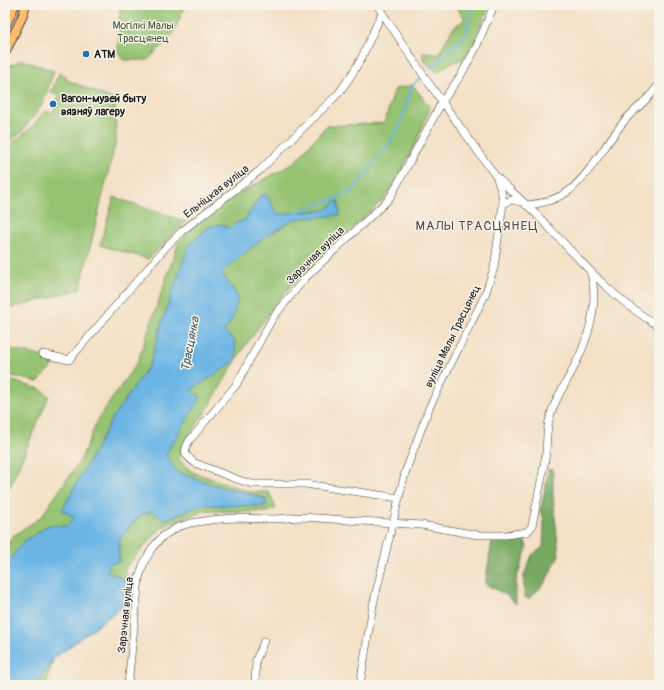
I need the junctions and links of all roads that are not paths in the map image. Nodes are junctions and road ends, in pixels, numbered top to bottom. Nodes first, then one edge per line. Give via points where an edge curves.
1 (15, 5) edge
2 (26, 5) edge
3 (377, 5) edge
4 (494, 5) edge
5 (655, 5) edge
6 (659, 8) edge
7 (382, 13) junction
8 (5, 27) edge
9 (5, 53) edge
10 (659, 84) edge
11 (442, 102) junction
12 (497, 178) junction
13 (503, 204) junction
14 (526, 205) junction
15 (590, 271) junction
16 (659, 326) edge
17 (43, 354) dead end
18 (399, 498) junction
19 (392, 524) junction
20 (264, 641) dead end
21 (128, 685) edge
22 (255, 685) edge
23 (360, 685) edge

1 - 8 main road
2 - 9 main road
3 - 7 street
4 - 11 street, Зарэчная вуліца via 476,48
5 - 6 street
7 - 11 street
7 - 17 street, Ельніцкая вуліца via 361,59 338,94 259,171 182,230 69,360
10 - 14 street via 628,118 576,185 562,195
11 - 12 street, вуліца Малы Трасцянец
11 - 18 street, Зарэчная вуліца via 387,201 305,278 272,319 236,386 185,448 188,458 195,463 252,484 305,484
12 - 13 street, вуліца Малы Трасцянец
12 - 14 street
13 - 14 street via 515,200
13 - 18 street, вуліца Малы Трасцянец via 496,258 485,295 429,408 405,473
14 - 15 street
15 - 16 street via 632,309
15 - 19 street via 594,290 589,332 582,353 556,399 550,415 532,526 527,532 518,534 478,535 420,525
18 - 19 street, вуліца Малы Трасцянец
19 - 21 street, Зарэчная вуліца via 302,517 232,518 191,523 170,531 156,542 139,578
19 - 23 street, вуліца Малы Трасцянец via 373,605
20 - 22 street via 256,660

